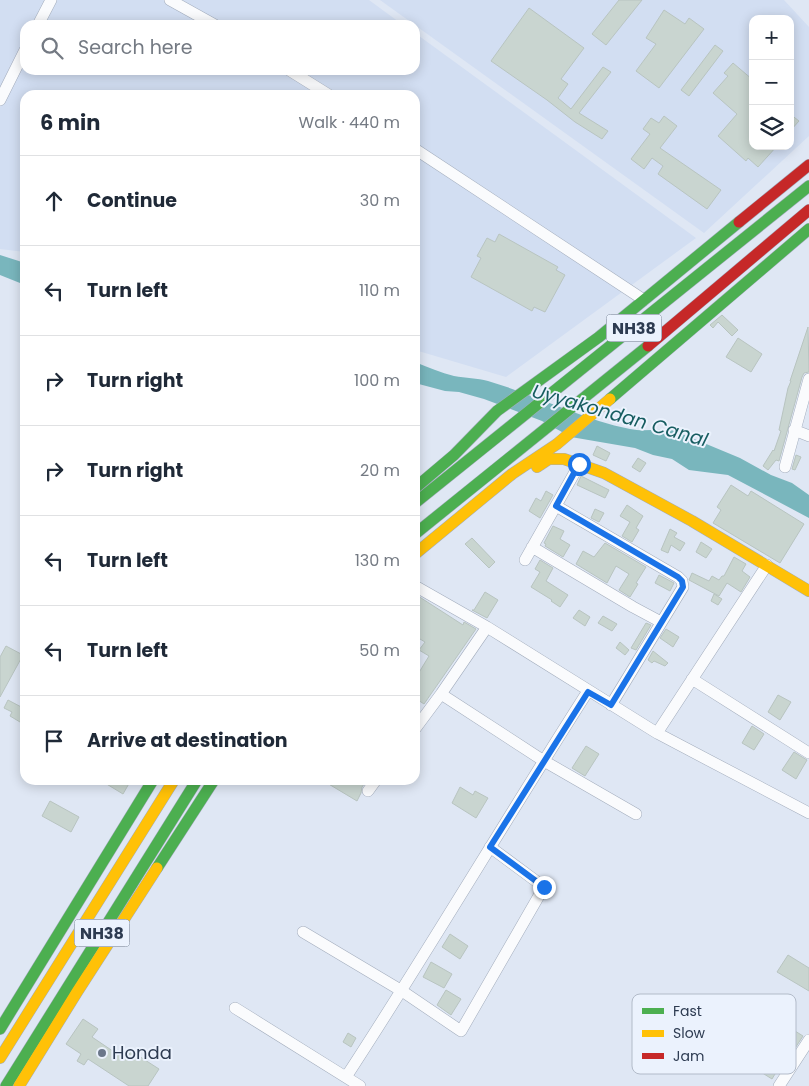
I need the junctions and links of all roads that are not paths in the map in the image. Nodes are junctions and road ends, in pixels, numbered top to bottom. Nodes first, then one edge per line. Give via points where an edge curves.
1 (52, 0) edge
2 (170, 0) edge
3 (41, 20) edge
4 (206, 20) edge
5 (20, 60) edge
6 (297, 75) edge
7 (321, 90) edge
8 (0, 100) edge
9 (420, 151) edge
10 (809, 165) edge
11 (809, 186) edge
12 (809, 210) edge
13 (809, 229) edge
14 (731, 277) junction
15 (742, 286) junction
16 (644, 300) junction
17 (809, 379) edge
18 (794, 430) junction
19 (809, 436) edge
20 (579, 464) junction
21 (785, 467) dead end
22 (420, 484) edge
23 (487, 494) junction
24 (420, 499) edge
25 (556, 506) junction
26 (420, 530) edge
27 (532, 547) junction
28 (420, 550) edge
29 (525, 560) dead end
30 (767, 565) junction
31 (420, 589) edge
32 (809, 591) edge
33 (661, 622) junction
34 (487, 627) junction
35 (692, 679) junction
36 (588, 692) junction
37 (442, 694) junction
38 (611, 705) junction
39 (420, 723) edge
40 (657, 733) junction
41 (809, 753) edge
42 (544, 761) junction
43 (150, 785) edge
44 (171, 785) edge
45 (194, 785) edge
46 (211, 785) edge
47 (372, 785) edge
48 (368, 791) dead end
49 (809, 813) edge
50 (636, 814) dead end
51 (490, 847) junction
52 (303, 932) dead end
53 (402, 991) junction
54 (235, 1008) dead end
55 (0, 1029) edge
56 (809, 1040) edge
57 (0, 1058) edge
58 (796, 1061) edge
59 (788, 1074) edge
60 (346, 1077) junction
61 (24, 1084) edge
62 (6, 1086) edge
63 (360, 1086) edge
64 (780, 1086) edge

1 - 3 street
2 - 4 street
5 - 8 street
6 - 7 street
9 - 16 street
10 - 16 main road
11 - 24 main road, NH38
12 - 14 main road, NH38
13 - 15 main road
14 - 15 main road
14 - 26 main road, NH38
15 - 23 main road via 557,444
16 - 22 main road via 600,337 497,411
17 - 18 street
18 - 19 street
18 - 21 street
20 - 23 main road via 549,459
20 - 25 street
20 - 30 main road via 604,473
23 - 28 main road
25 - 27 street
25 - 33 street via 682,581 683,587
27 - 29 street
27 - 33 street
30 - 32 main road
30 - 35 street
31 - 34 street
33 - 38 street
34 - 36 street
34 - 37 street
35 - 40 street
35 - 41 street
36 - 38 street
36 - 42 street
37 - 39 street
37 - 42 street
38 - 40 street
40 - 49 street
42 - 50 street
42 - 51 street
43 - 55 main road
44 - 57 main road, NH38
45 - 62 main road, NH38
46 - 61 main road via 82,984
47 - 48 street
51 - 53 street
51 - 53 street via 544,887 461,1031
52 - 53 street
53 - 60 street
54 - 60 street
56 - 58 street
59 - 64 street
60 - 63 street

